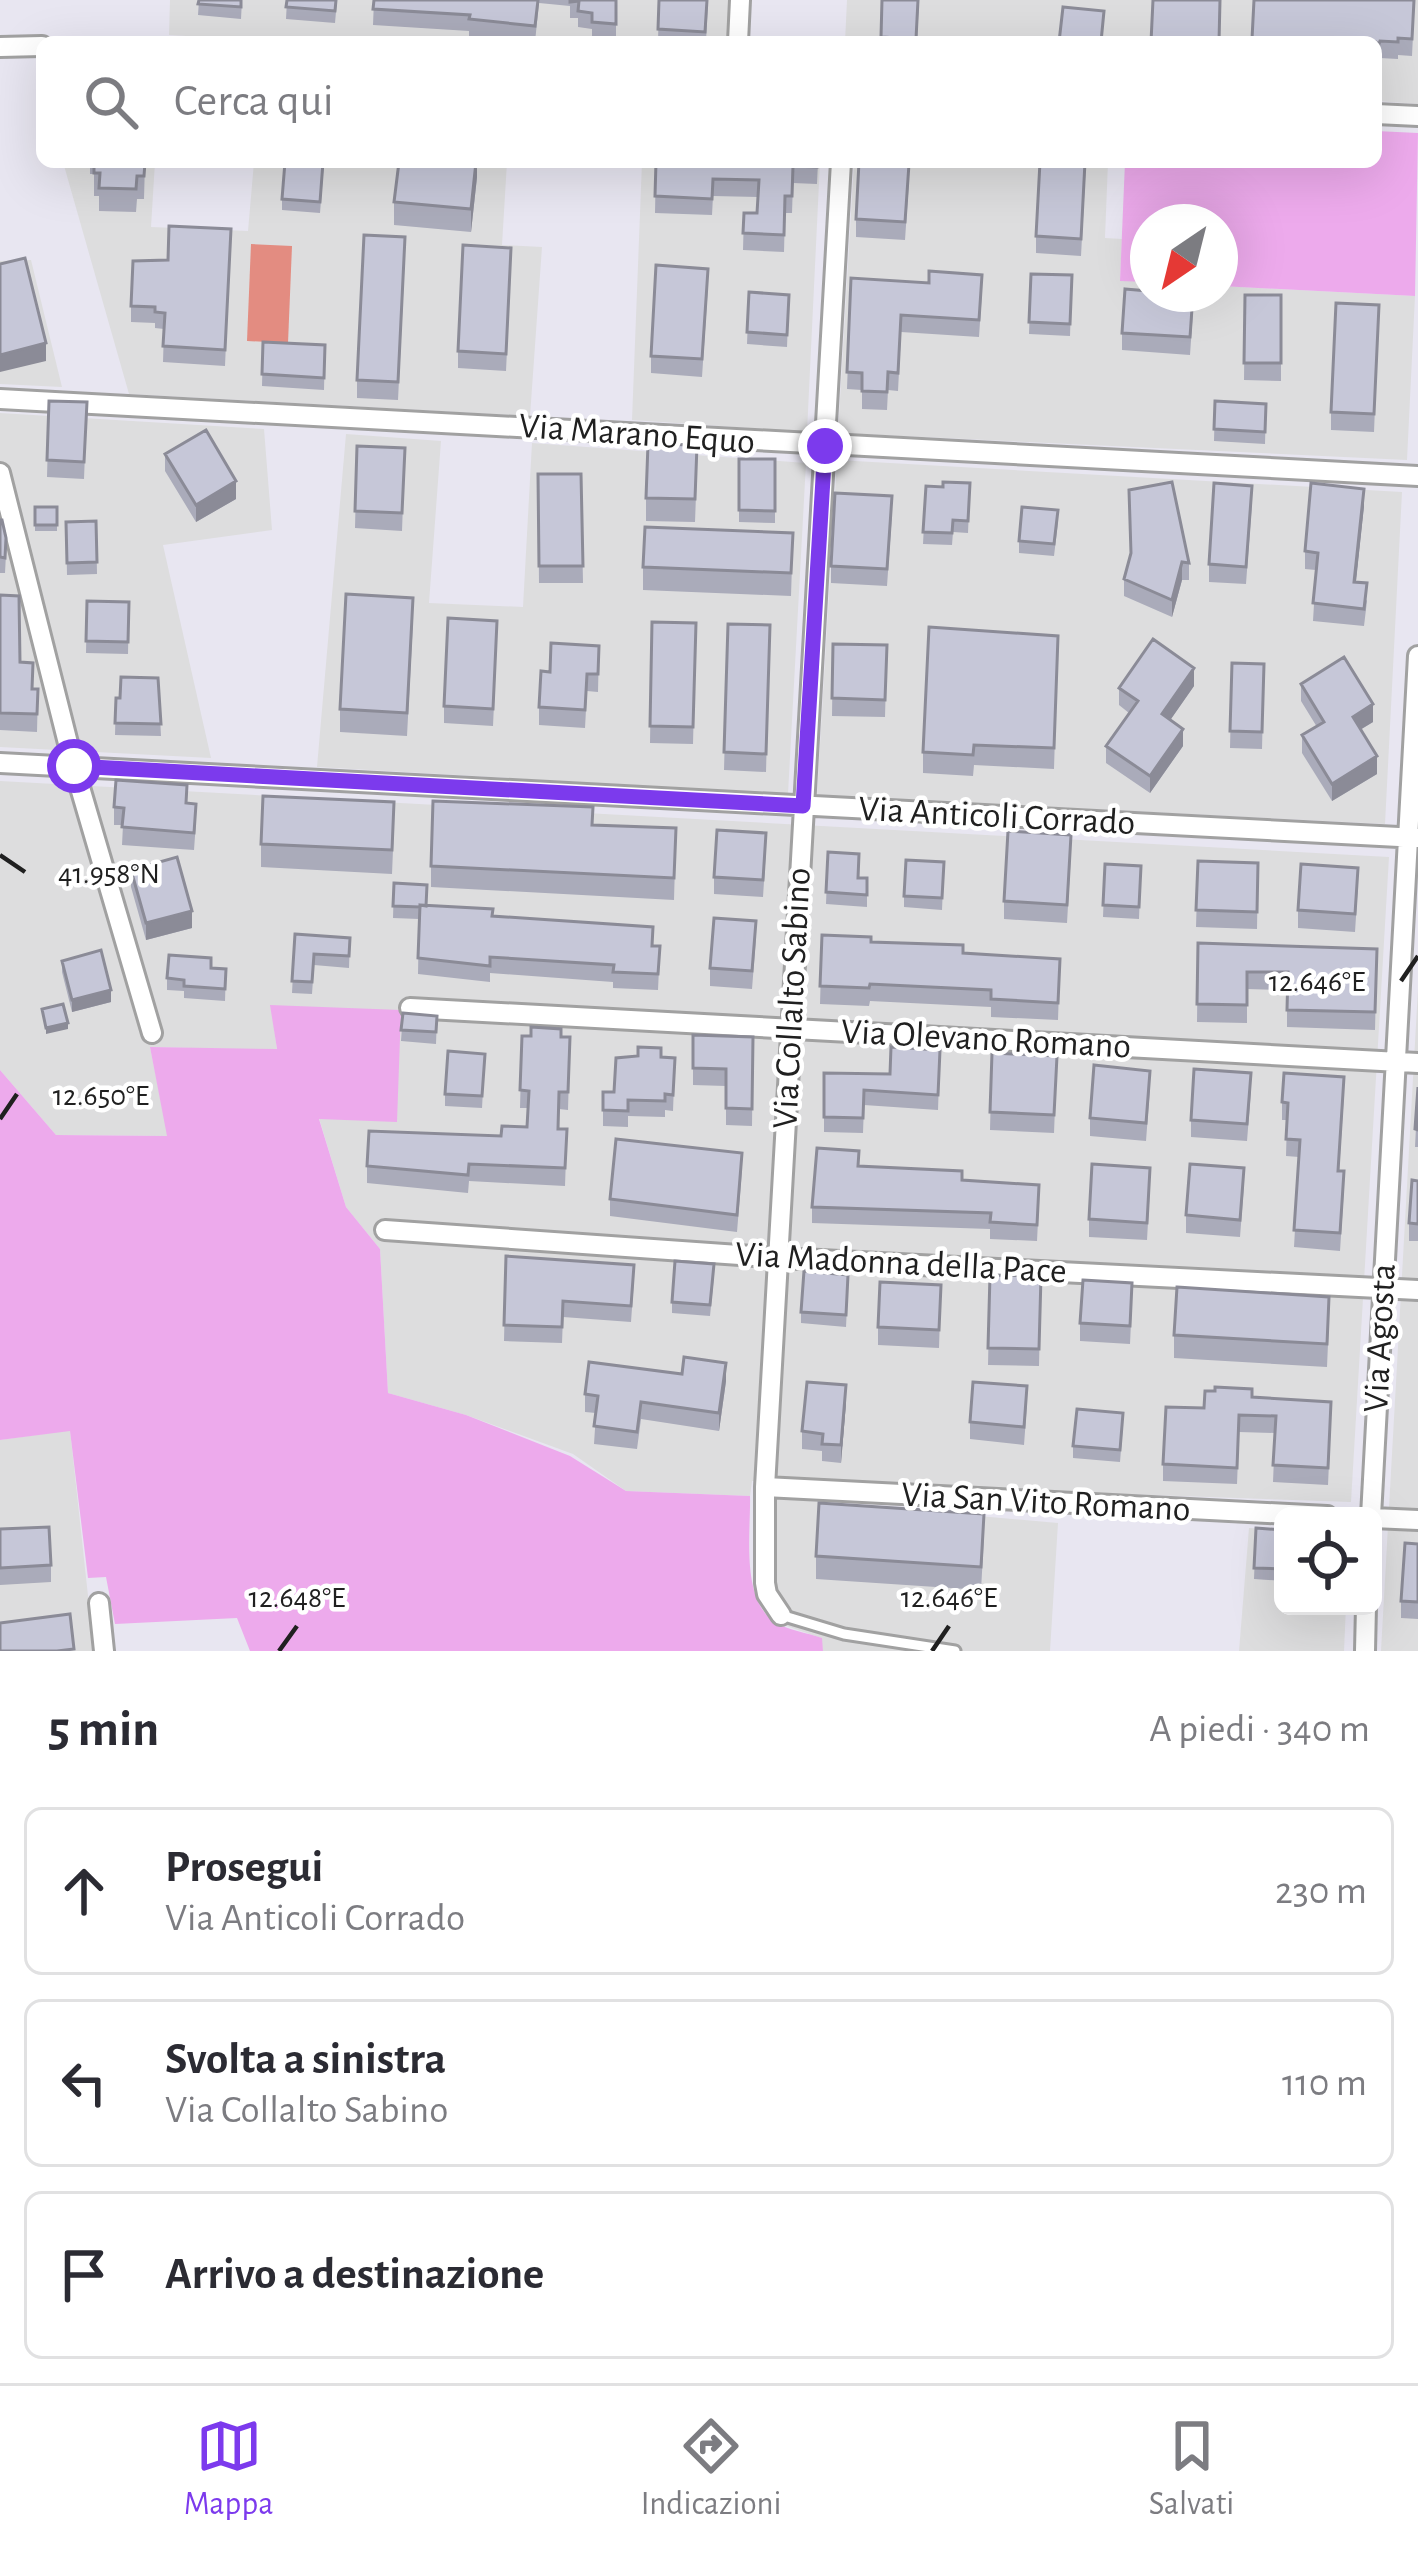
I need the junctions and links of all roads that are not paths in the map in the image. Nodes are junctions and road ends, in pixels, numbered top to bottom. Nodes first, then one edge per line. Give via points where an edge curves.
1 (740, 0) edge
2 (738, 36) edge
3 (36, 46) edge
4 (0, 47) edge
5 (1382, 114) edge
6 (1418, 116) edge
7 (841, 168) edge
8 (0, 399) edge
9 (825, 446) junction
10 (0, 473) edge
11 (1418, 476) edge
12 (1418, 656) edge
13 (0, 763) edge
14 (74, 766) junction
15 (803, 806) junction
16 (1413, 837) edge
17 (410, 1008) edge
18 (790, 1028) junction
19 (152, 1033) dead end
20 (1396, 1061) junction
21 (1418, 1063) edge
22 (385, 1231) dead end
23 (781, 1258) junction
24 (1382, 1288) junction
25 (1418, 1290) edge
26 (765, 1487) junction
27 (1372, 1507) edge
28 (1274, 1513) edge
29 (1382, 1518) edge
30 (1418, 1520) edge
31 (99, 1603) dead end
32 (782, 1615) joint
33 (1366, 1615) edge
34 (104, 1651) edge
35 (955, 1651) edge
36 (1364, 1651) edge

1 - 2 street
3 - 4 street
5 - 6 street
7 - 9 street, Via Collalto Sabino
8 - 9 street, Via Marano Equo
9 - 11 street, Via Marano Equo
9 - 15 street, Via Collalto Sabino
10 - 14 street
12 - 16 street, Via Agosta
13 - 14 street, Via Anticoli Corrado
14 - 15 street, Via Anticoli Corrado
14 - 19 street
15 - 16 street, Via Anticoli Corrado
15 - 18 street, Via Collalto Sabino
16 - 20 street, Via Agosta
17 - 18 street, Via Olevano Romano
18 - 20 street, Via Olevano Romano
18 - 23 street, Via Collalto Sabino
20 - 21 street, Via Olevano Romano
20 - 24 street, Via Agosta
22 - 23 street, Via Madonna della Pace
23 - 24 street, Via Madonna della Pace
23 - 26 street, Via Collalto Sabino
24 - 25 street, Via Madonna della Pace
24 - 27 street, Via Agosta
26 - 28 street, Via San Vito Romano
26 - 32 street, Via Collalto Sabino via 765,1582
29 - 30 street
31 - 34 street
32 - 35 lane
33 - 36 street

